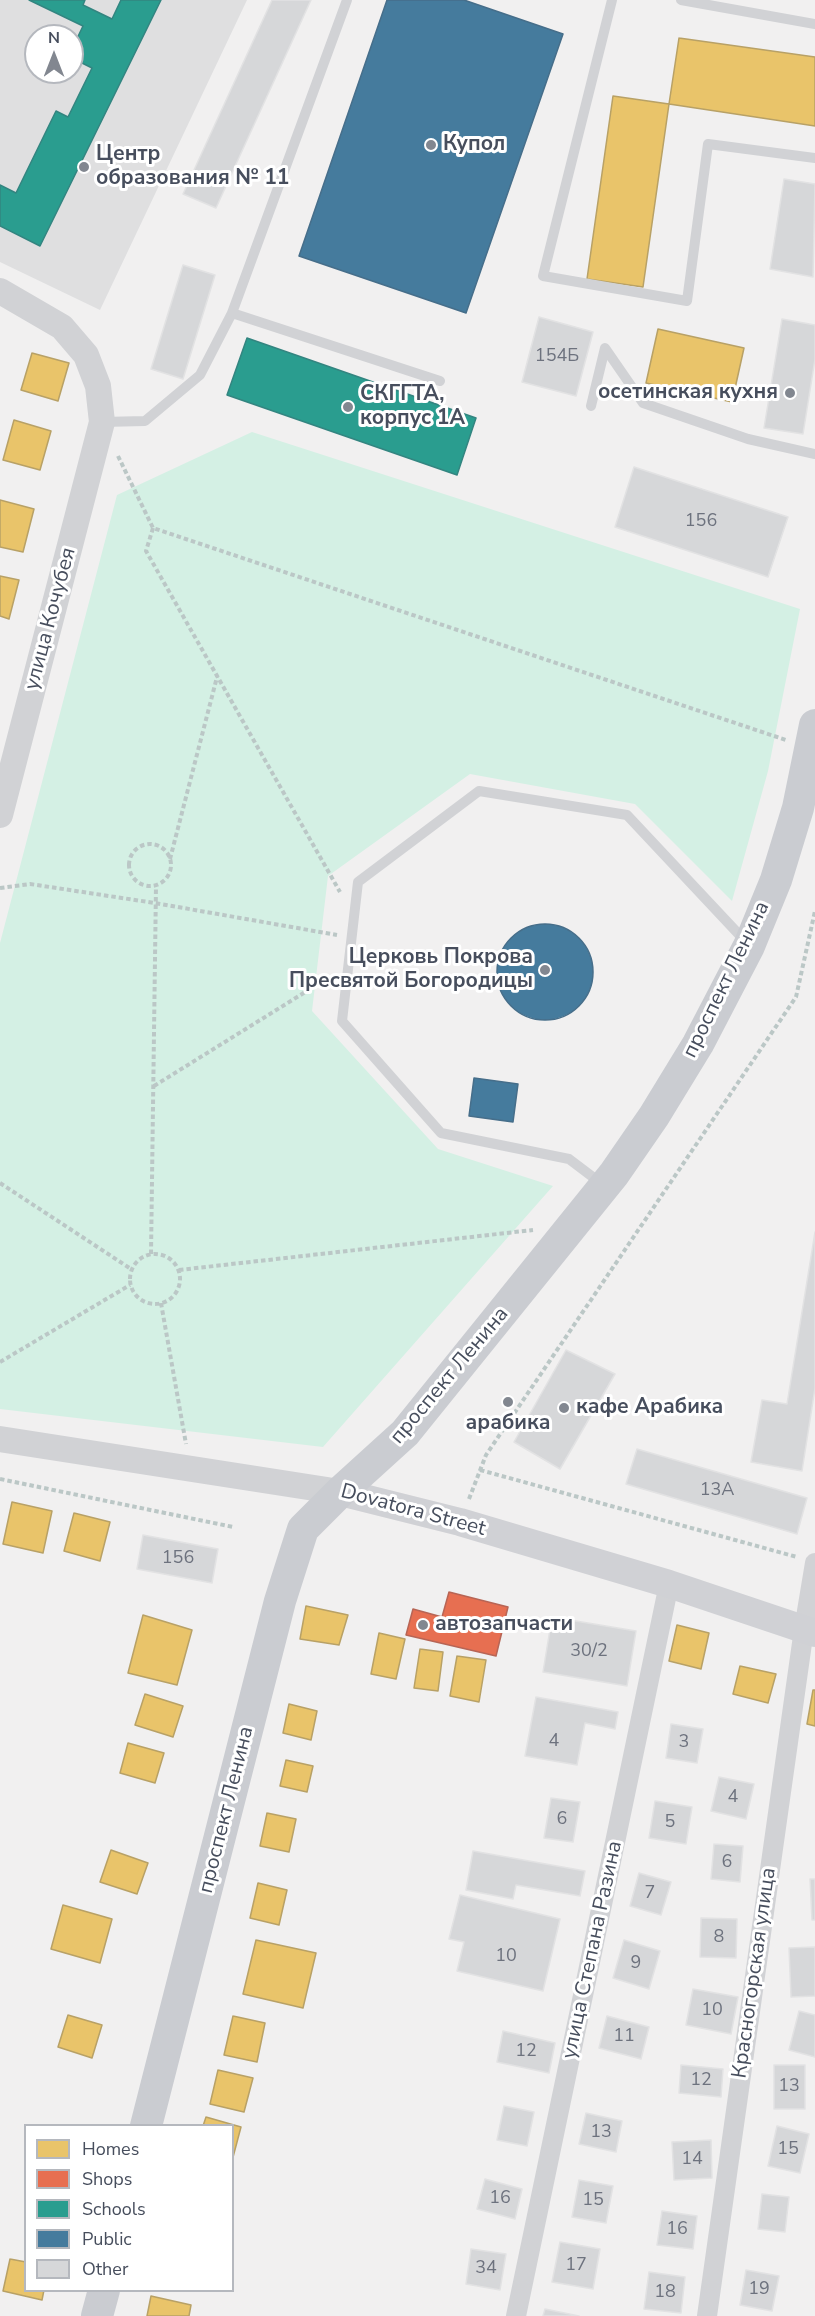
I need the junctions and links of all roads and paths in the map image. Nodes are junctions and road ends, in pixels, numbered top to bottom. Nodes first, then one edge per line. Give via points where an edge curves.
1 (347, 0) edge
2 (612, 0) edge
3 (681, 0) edge
4 (815, 24) edge
5 (815, 158) edge
6 (0, 291) edge
7 (232, 313) junction
8 (440, 381) dead end
9 (591, 406) dead end
10 (102, 422) junction
11 (815, 454) edge
12 (153, 528) junction
13 (218, 676) junction
14 (813, 736) edge
15 (0, 815) edge
16 (170, 859) junction
17 (156, 885) junction
18 (0, 888) edge
19 (155, 903) junction
20 (815, 911) edge
21 (354, 916) junction
22 (352, 938) junction
23 (749, 946) junction
24 (348, 965) junction
25 (153, 1086) junction
26 (0, 1183) edge
27 (605, 1186) junction
28 (574, 1225) junction
29 (151, 1254) junction
30 (132, 1269) junction
31 (179, 1270) junction
32 (130, 1285) junction
33 (161, 1303) junction
34 (0, 1362) edge
35 (0, 1439) edge
36 (190, 1467) junction
37 (480, 1470) junction
38 (0, 1479) edge
39 (340, 1492) junction
40 (460, 1522) junction
41 (233, 1527) dead end
42 (809, 1561) edge
43 (669, 1584) junction
44 (809, 1631) edge
45 (147, 2124) edge
46 (103, 2292) edge
47 (97, 2316) edge
48 (516, 2316) edge
49 (707, 2316) edge

1 - 7 lane
2 - 5 lane via 543,276 687,301 708,144
3 - 4 lane
6 - 10 street via 62,327 86,355 98,386
7 - 8 lane
7 - 10 lane via 200,375 145,421
9 - 11 lane via 605,348 643,403 748,439
10 - 12 path
10 - 15 street, улица Кочубея
12 - 13 path via 146,550
12 - 14 path
13 - 16 path
13 - 21 path
14 - 23 main road, проспект Ленина via 798,808 776,879
16 - 17 path via 167,877
16 - 17 path via 162,849 150,845 133,854 131,875 142,885
17 - 19 path
18 - 19 path via 30,884
19 - 22 path
19 - 25 path
20 - 37 path via 796,997 486,1455
21 - 22 lane
21 - 23 lane via 358,882 479,791 627,815
22 - 24 lane
23 - 27 main road, проспект Ленина via 698,1044
24 - 25 path
24 - 27 lane via 342,1021 441,1133 569,1159
25 - 29 path
26 - 30 path
27 - 28 main road, проспект Ленина
28 - 31 path
28 - 39 main road, проспект Ленина via 405,1433
29 - 30 path
29 - 31 path via 168,1257
30 - 32 path
31 - 33 path via 178,1288 169,1300
32 - 33 path via 139,1298
32 - 34 path
33 - 36 path
35 - 36 street, Dovatora Street
36 - 39 street, Dovatora Street
37 - 40 path
37 - 42 path
38 - 41 path
39 - 40 main road, Dovatora Street
39 - 45 main road, проспект Ленина via 303,1529 293,1560
40 - 43 main road, Dovatora Street
42 - 44 street
43 - 44 main road, Dovatora Street
43 - 48 street, улица Степана Разина
44 - 49 street, Красногорская улица
46 - 47 main road

